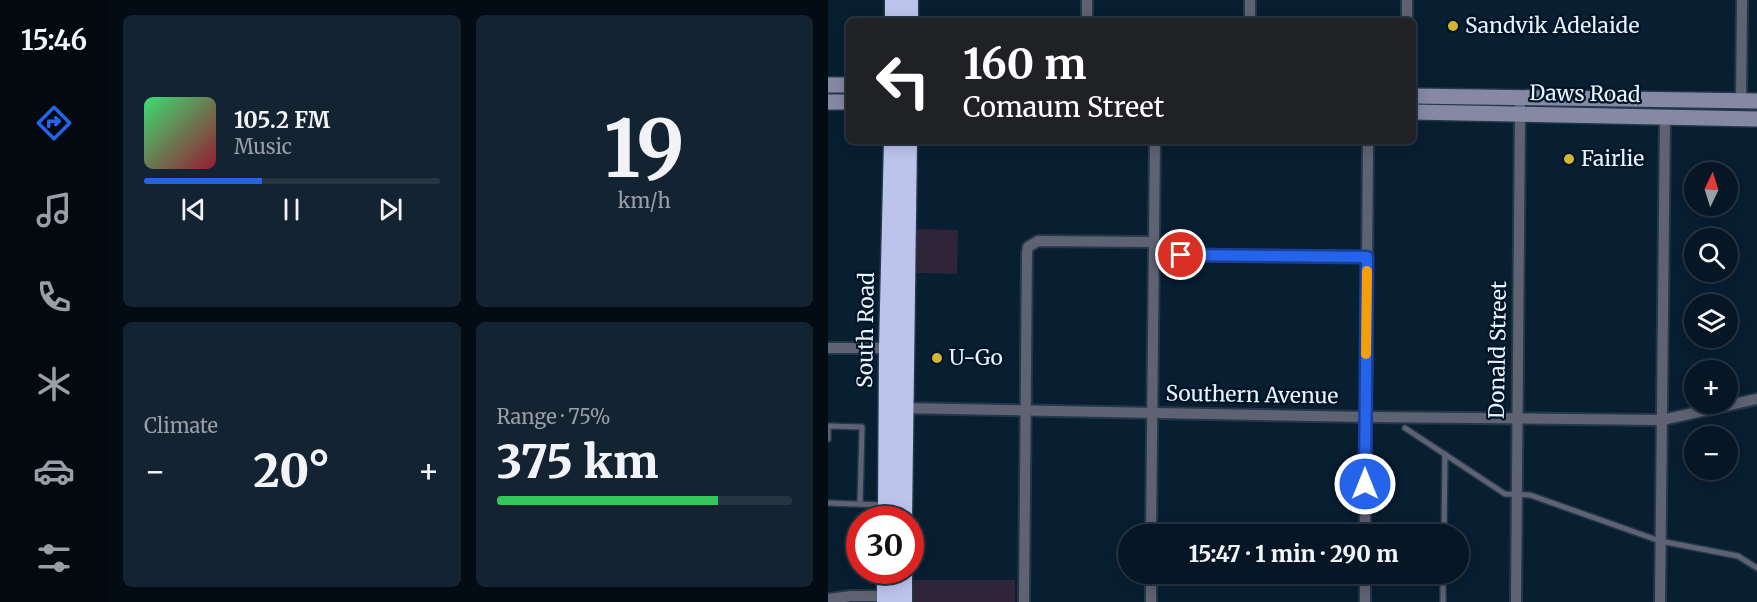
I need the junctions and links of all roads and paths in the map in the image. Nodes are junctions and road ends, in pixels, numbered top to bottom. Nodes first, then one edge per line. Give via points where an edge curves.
1 (894, 0) edge
2 (909, 0) edge
3 (1087, 0) edge
4 (1250, 0) edge
5 (1407, 0) edge
6 (1742, 0) edge
7 (894, 18) edge
8 (909, 18) edge
9 (1087, 18) edge
10 (1250, 18) edge
11 (1407, 18) edge
12 (828, 85) edge
13 (846, 85) edge
14 (1416, 96) edge
15 (1741, 101) junction
16 (1757, 101) edge
17 (828, 102) edge
18 (846, 102) edge
19 (1520, 106) junction
20 (1416, 112) edge
21 (1665, 117) junction
22 (1757, 118) edge
23 (893, 144) edge
24 (908, 144) edge
25 (1155, 144) edge
26 (1368, 144) edge
27 (1154, 242) junction
28 (1154, 254) junction
29 (1367, 257) junction
30 (828, 348) edge
31 (896, 348) junction
32 (1757, 399) edge
33 (896, 407) junction
34 (1026, 410) junction
35 (1152, 412) junction
36 (1366, 417) junction
37 (1517, 419) junction
38 (1662, 420) junction
39 (1405, 428) dead end
40 (828, 439) edge
41 (1445, 454) junction
42 (1516, 495) junction
43 (828, 503) edge
44 (860, 504) junction
45 (867, 506) edge
46 (888, 506) edge
47 (902, 506) edge
48 (1151, 524) edge
49 (1365, 524) edge
50 (1444, 524) edge
51 (1660, 542) junction
52 (1757, 568) edge
53 (890, 584) edge
54 (899, 584) edge
55 (1151, 584) edge
56 (1365, 584) edge
57 (1443, 584) edge
58 (828, 599) edge
59 (894, 599) edge
60 (1024, 602) edge
61 (1151, 602) edge
62 (1365, 602) edge
63 (1443, 602) edge
64 (1516, 602) edge
65 (1660, 602) edge

1 - 7 highway
2 - 8 highway
3 - 9 street
4 - 10 street
5 - 11 street
6 - 15 street
12 - 13 main road
14 - 19 main road, Daws Road
15 - 16 main road, Daws Road
15 - 19 main road, Daws Road
17 - 18 main road
19 - 20 main road, Daws Road
19 - 21 main road, Daws Road
19 - 37 street, Donald Street
21 - 22 main road, Daws Road
21 - 38 street
23 - 31 highway, South Road
24 - 31 highway, South Road
25 - 27 street
26 - 29 street
27 - 28 street
27 - 34 street via 1038,241 1028,247
28 - 29 street
28 - 35 street
29 - 36 street
30 - 31 street
31 - 33 highway, South Road
32 - 38 street, Southern Avenue
33 - 34 street, Southern Avenue
33 - 46 highway, South Road
33 - 47 highway, South Road
34 - 35 street, Southern Avenue
34 - 60 street
35 - 36 street, Southern Avenue
35 - 48 street
36 - 37 street, Southern Avenue
36 - 49 street
37 - 38 street, Southern Avenue
37 - 42 street, Donald Street
38 - 51 street
39 - 41 lane
40 - 44 lane via 828,426 862,427
41 - 42 lane via 1505,494
41 - 50 lane
42 - 51 lane via 1530,495
42 - 64 street, Donald Street
43 - 44 lane
44 - 45 lane
51 - 52 lane via 1738,556
51 - 65 street
53 - 59 highway
54 - 59 highway
55 - 61 street
56 - 62 street
57 - 63 lane
58 - 59 street

